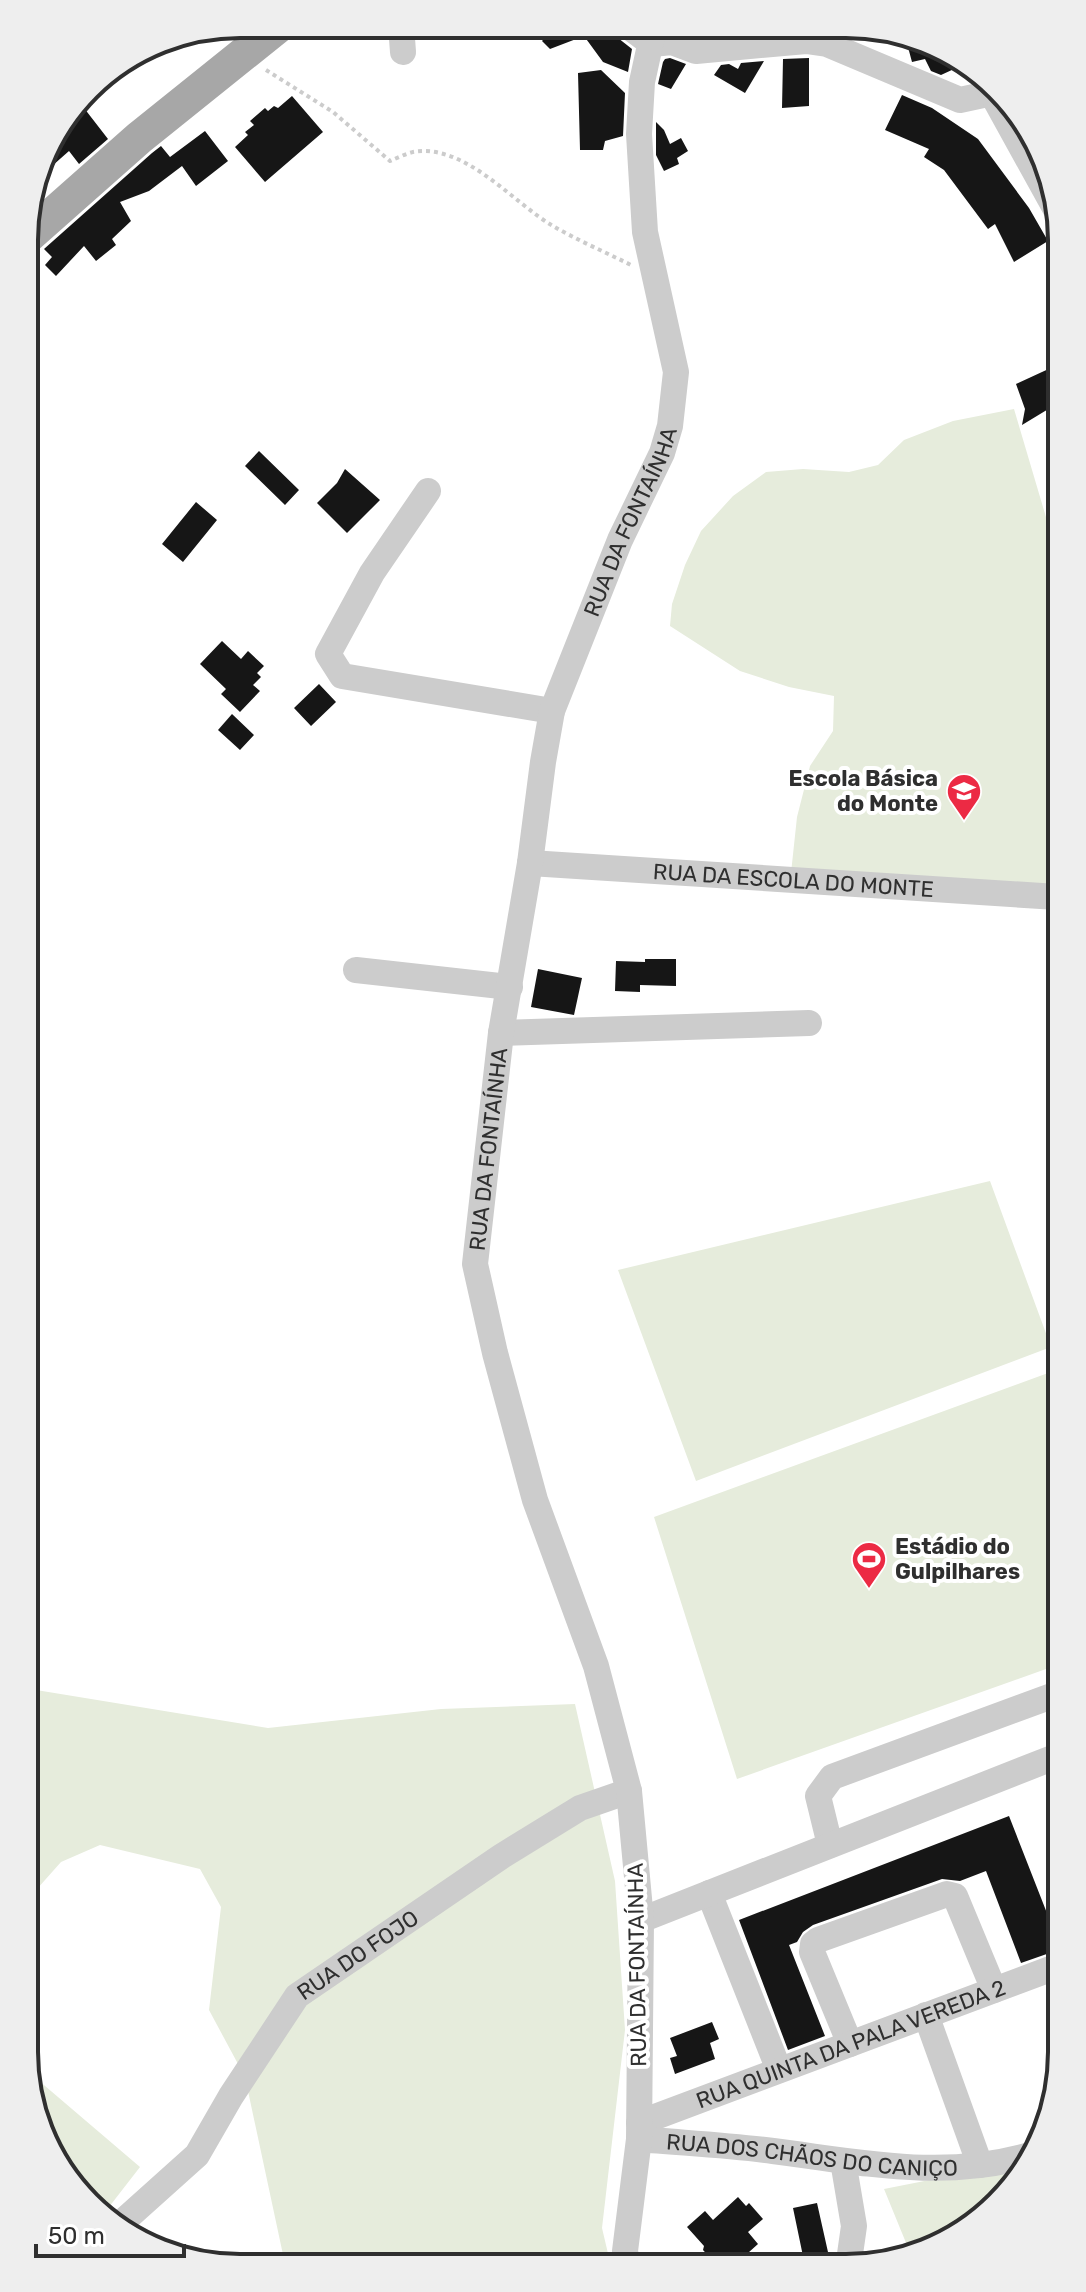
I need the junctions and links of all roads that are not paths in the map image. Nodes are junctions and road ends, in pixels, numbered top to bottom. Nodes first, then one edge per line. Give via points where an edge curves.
1 (265, 38) edge
2 (402, 38) edge
3 (653, 38) edge
4 (659, 38) edge
5 (403, 52) dead end
6 (982, 91) edge
7 (1007, 118) edge
8 (1036, 173) edge
9 (38, 227) edge
10 (428, 491) dead end
11 (552, 711) junction
12 (530, 863) junction
13 (1048, 896) edge
14 (356, 970) dead end
15 (510, 987) junction
16 (809, 1023) dead end
17 (501, 1033) junction
18 (1048, 1697) edge
19 (1048, 1760) edge
20 (629, 1791) junction
21 (830, 1845) junction
22 (709, 1893) junction
23 (641, 1920) junction
24 (1048, 1970) edge
25 (994, 1990) junction
26 (926, 2015) junction
27 (850, 2044) junction
28 (779, 2070) junction
29 (639, 2131) junction
30 (1018, 2157) edge
31 (843, 2161) junction
32 (980, 2165) junction
33 (126, 2219) edge
34 (626, 2254) edge
35 (850, 2254) edge

1 - 9 main road
2 - 5 street
3 - 11 street, RUA DA FONTAÍNHA via 642,82 639,134 645,232 676,372 670,426
4 - 6 street via 696,51 817,42 960,100
7 - 8 street
10 - 11 street via 372,573 328,654 342,676
11 - 12 street, RUA DA FONTAÍNHA
12 - 13 street, RUA DA ESCOLA DO MONTE
12 - 15 street, RUA DA FONTAÍNHA
14 - 15 street
15 - 17 street, RUA DA FONTAÍNHA
16 - 17 street
17 - 20 street, RUA DA FONTAÍNHA via 475,1264 535,1500 596,1666
18 - 21 street via 832,1777 818,1796
19 - 21 street
20 - 23 street, RUA DA FONTAÍNHA
20 - 33 street, RUA DO FOJO via 580,1808 502,1856 297,1996 197,2155
21 - 22 street
22 - 23 street
22 - 28 street
23 - 29 street, RUA DA FONTAÍNHA
24 - 25 street, RUA QUINTA DA PALA VEREDA 2
25 - 26 street, RUA QUINTA DA PALA VEREDA 2
25 - 27 street via 955,1896 947,1894 818,1940 812,1952
26 - 27 street, RUA QUINTA DA PALA VEREDA 2
26 - 32 street
27 - 28 street, RUA QUINTA DA PALA VEREDA 2
28 - 29 street, RUA QUINTA DA PALA VEREDA 2
29 - 31 street, RUA DOS CHÃOS DO CANIÇO
29 - 34 street, RUA DA FONTAÍNHA
30 - 32 street, RUA DOS CHÃOS DO CANIÇO
31 - 32 street, RUA DOS CHÃOS DO CANIÇO via 905,2168
31 - 35 street via 854,2226

